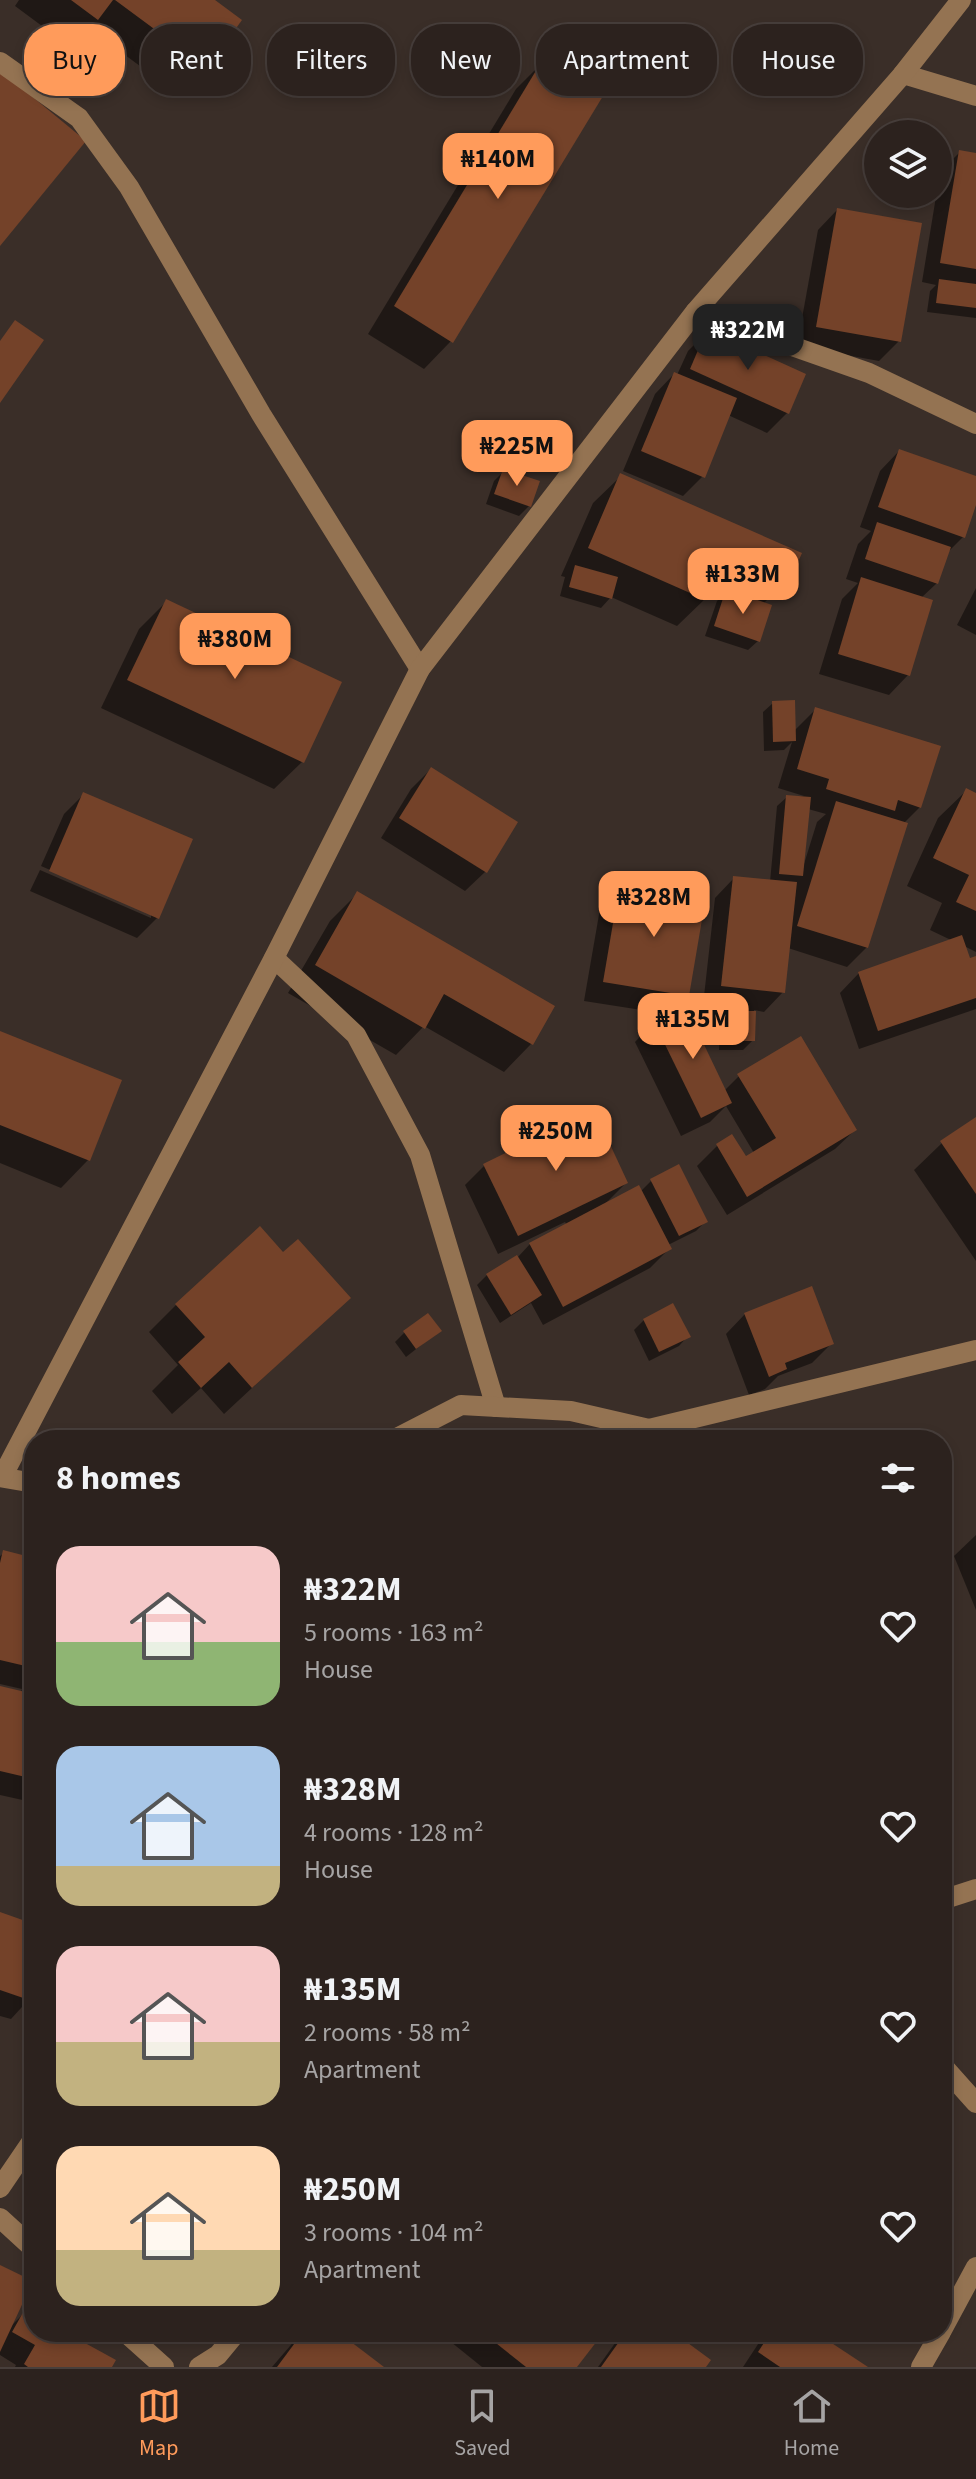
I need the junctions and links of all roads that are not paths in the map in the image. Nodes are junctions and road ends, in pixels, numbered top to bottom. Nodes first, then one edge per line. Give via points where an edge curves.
1 (961, 0) edge
2 (0, 62) edge
3 (903, 74) junction
4 (976, 96) edge
5 (695, 312) junction
6 (976, 424) edge
7 (420, 669) junction
8 (274, 958) junction
9 (976, 1350) edge
10 (496, 1407) junction
11 (649, 1429) joint
12 (26, 1430) edge
13 (412, 1430) edge
14 (24, 1433) edge
15 (1, 1477) edge
16 (24, 1481) edge
17 (976, 1889) edge
18 (952, 1897) edge
19 (952, 2076) edge
20 (976, 2103) edge
21 (24, 2153) edge
22 (0, 2188) edge
23 (0, 2218) edge
24 (24, 2240) edge
25 (976, 2267) edge
26 (952, 2311) edge
27 (136, 2342) edge
28 (229, 2342) edge
29 (935, 2342) edge
30 (164, 2367) edge
31 (199, 2367) edge
32 (921, 2367) edge

1 - 3 street
2 - 7 street via 79,118 129,187 261,414
3 - 4 street
3 - 5 street
5 - 6 street via 869,373
5 - 7 street
7 - 8 street
8 - 10 street via 356,1035 420,1155
8 - 12 street
9 - 11 street
10 - 11 street via 571,1411
10 - 13 street via 461,1405
14 - 15 street
15 - 16 street
17 - 18 street
19 - 20 street
21 - 22 street
23 - 24 street
25 - 26 street
27 - 30 street
28 - 31 street
29 - 32 street

